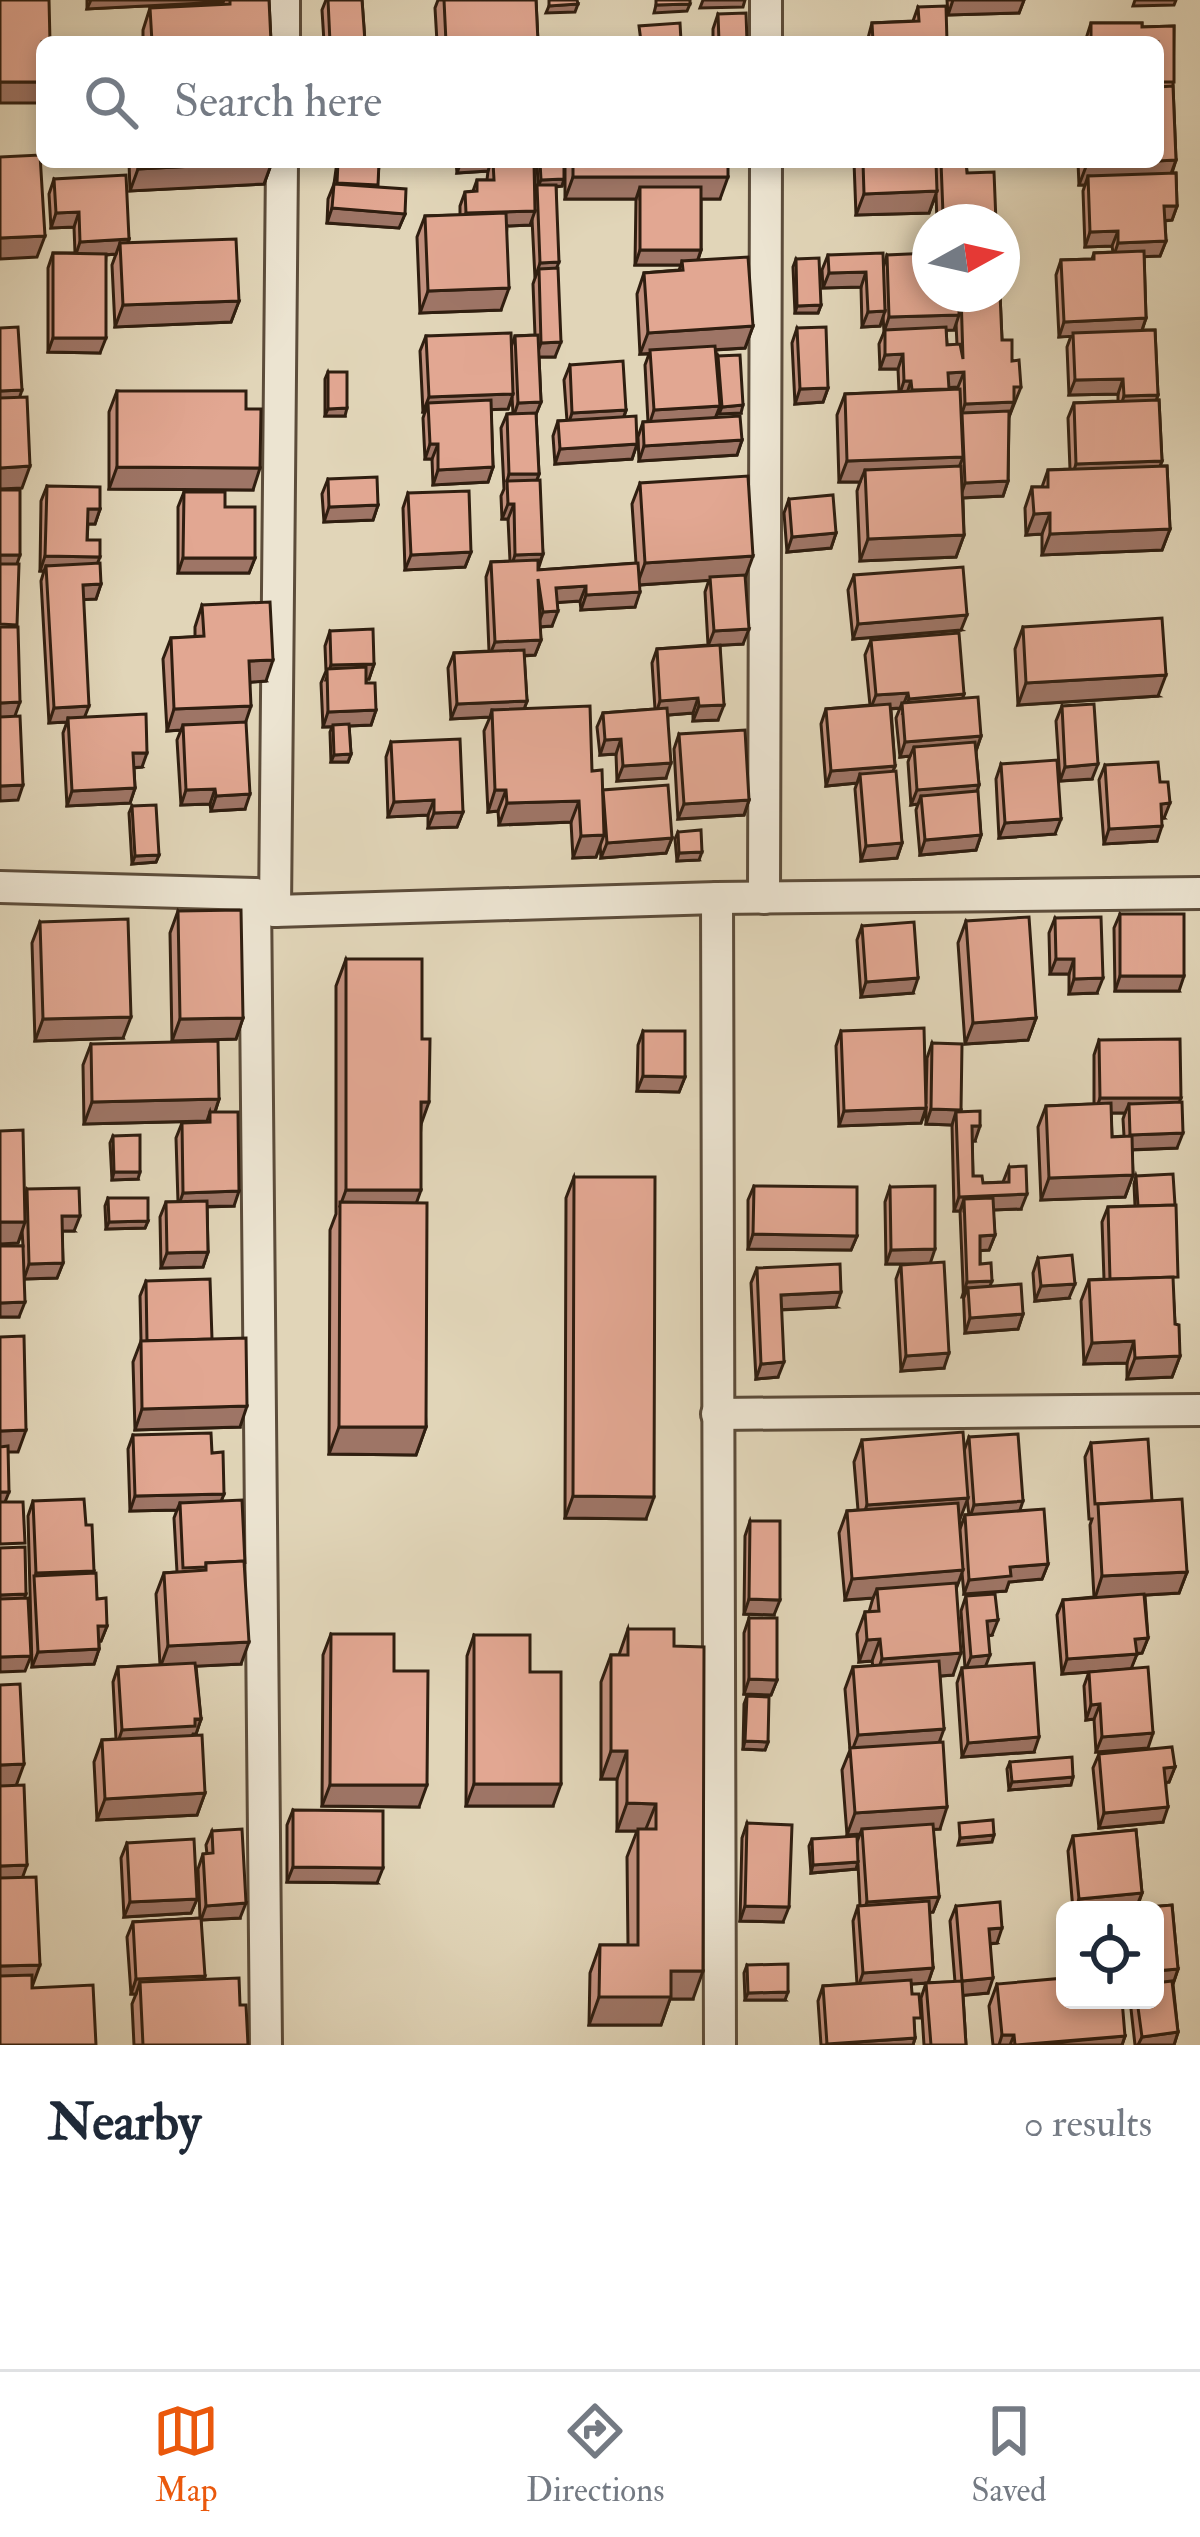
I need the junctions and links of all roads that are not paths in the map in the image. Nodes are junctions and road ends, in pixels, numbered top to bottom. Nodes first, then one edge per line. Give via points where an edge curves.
1 (284, 0) edge
2 (766, 0) edge
3 (284, 36) edge
4 (766, 36) edge
5 (283, 168) edge
6 (766, 168) edge
7 (0, 887) edge
8 (1200, 893) edge
9 (717, 898) junction
10 (764, 898) junction
11 (265, 902) junction
12 (1200, 1410) edge
13 (717, 1414) junction
14 (266, 2045) edge
15 (720, 2045) edge

1 - 3 street
2 - 4 street
5 - 11 street
6 - 10 street
7 - 11 street
8 - 10 street
9 - 10 street
9 - 11 street
9 - 13 street
11 - 14 street
12 - 13 street
13 - 15 street

